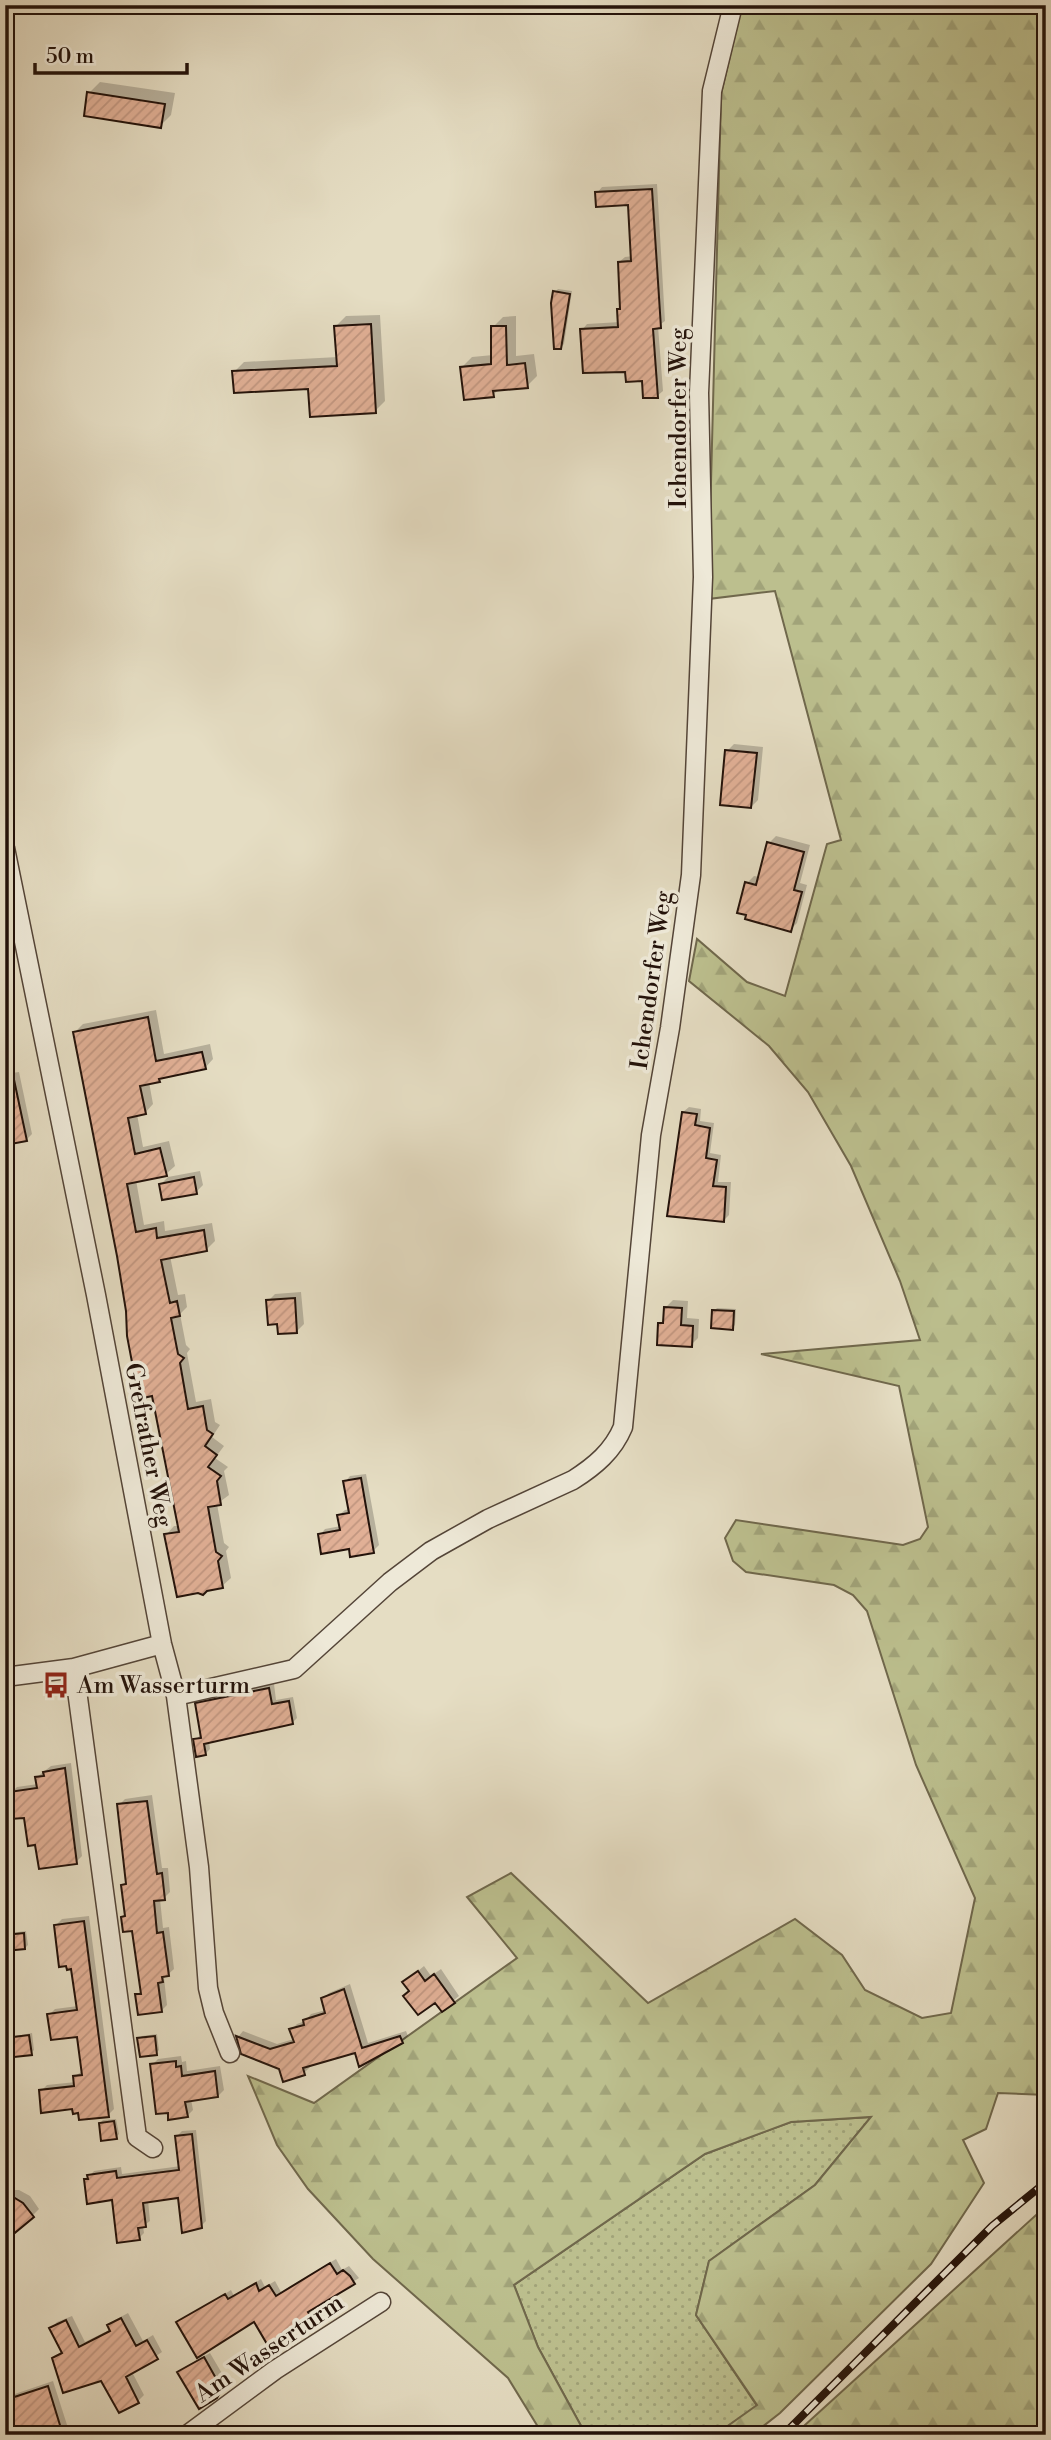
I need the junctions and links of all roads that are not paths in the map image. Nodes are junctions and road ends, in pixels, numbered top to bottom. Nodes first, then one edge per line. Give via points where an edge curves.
1 (733, 5) edge
2 (5, 848) edge
3 (162, 1644) junction
4 (74, 1668) junction
5 (5, 1676) edge
6 (176, 1696) junction
7 (230, 2053) dead end
8 (153, 2147) dead end
9 (381, 2302) dead end
10 (187, 2435) edge

1 - 6 street, Ichendorfer Weg via 712,91 699,393 704,578 691,875 652,1135 623,1427 607,1454 573,1480 431,1550 294,1669
2 - 3 street, Grefrather Weg
3 - 4 street
3 - 6 street, Grefrather Weg
4 - 5 street
4 - 8 street via 137,2137
6 - 7 street, Grefrather Weg via 199,1867 208,1987
9 - 10 street, Am Wasserturm via 275,2370

